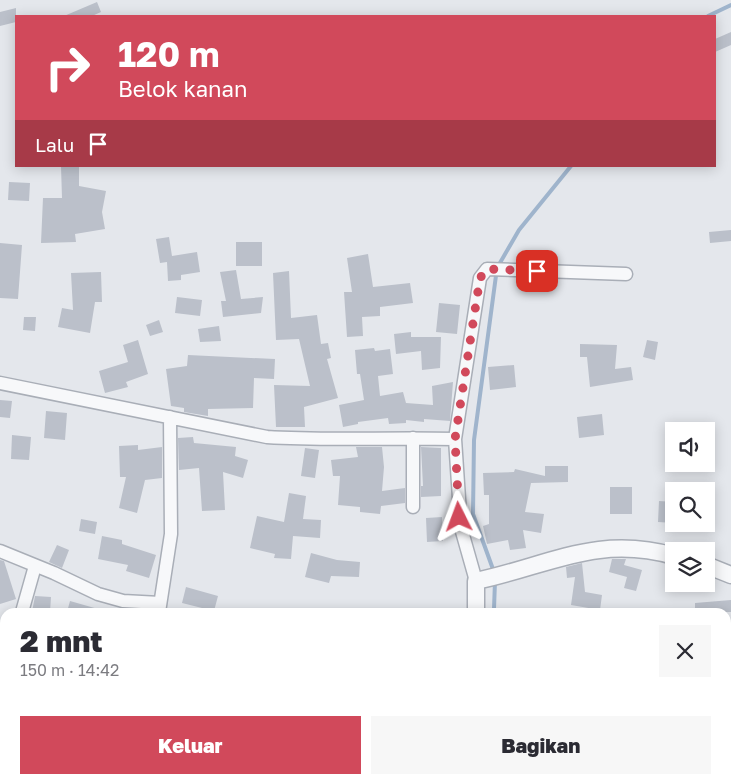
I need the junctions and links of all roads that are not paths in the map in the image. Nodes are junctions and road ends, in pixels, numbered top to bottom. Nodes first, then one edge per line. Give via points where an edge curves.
1 (626, 274) dead end
2 (0, 383) edge
3 (170, 417) junction
4 (413, 438) junction
5 (455, 439) junction
6 (413, 507) dead end
7 (0, 551) edge
8 (665, 555) edge
9 (35, 566) junction
10 (715, 569) edge
11 (731, 575) edge
12 (478, 581) junction
13 (23, 608) edge
14 (160, 608) edge
15 (476, 608) edge

1 - 5 street via 487,269 478,285
2 - 3 street
3 - 4 street via 208,427 301,440
3 - 14 street via 171,534
4 - 5 street
4 - 6 street
5 - 12 street via 461,528
7 - 9 street
8 - 12 street via 625,548 587,550
9 - 13 street
9 - 14 street via 98,594
10 - 11 street
12 - 15 street

